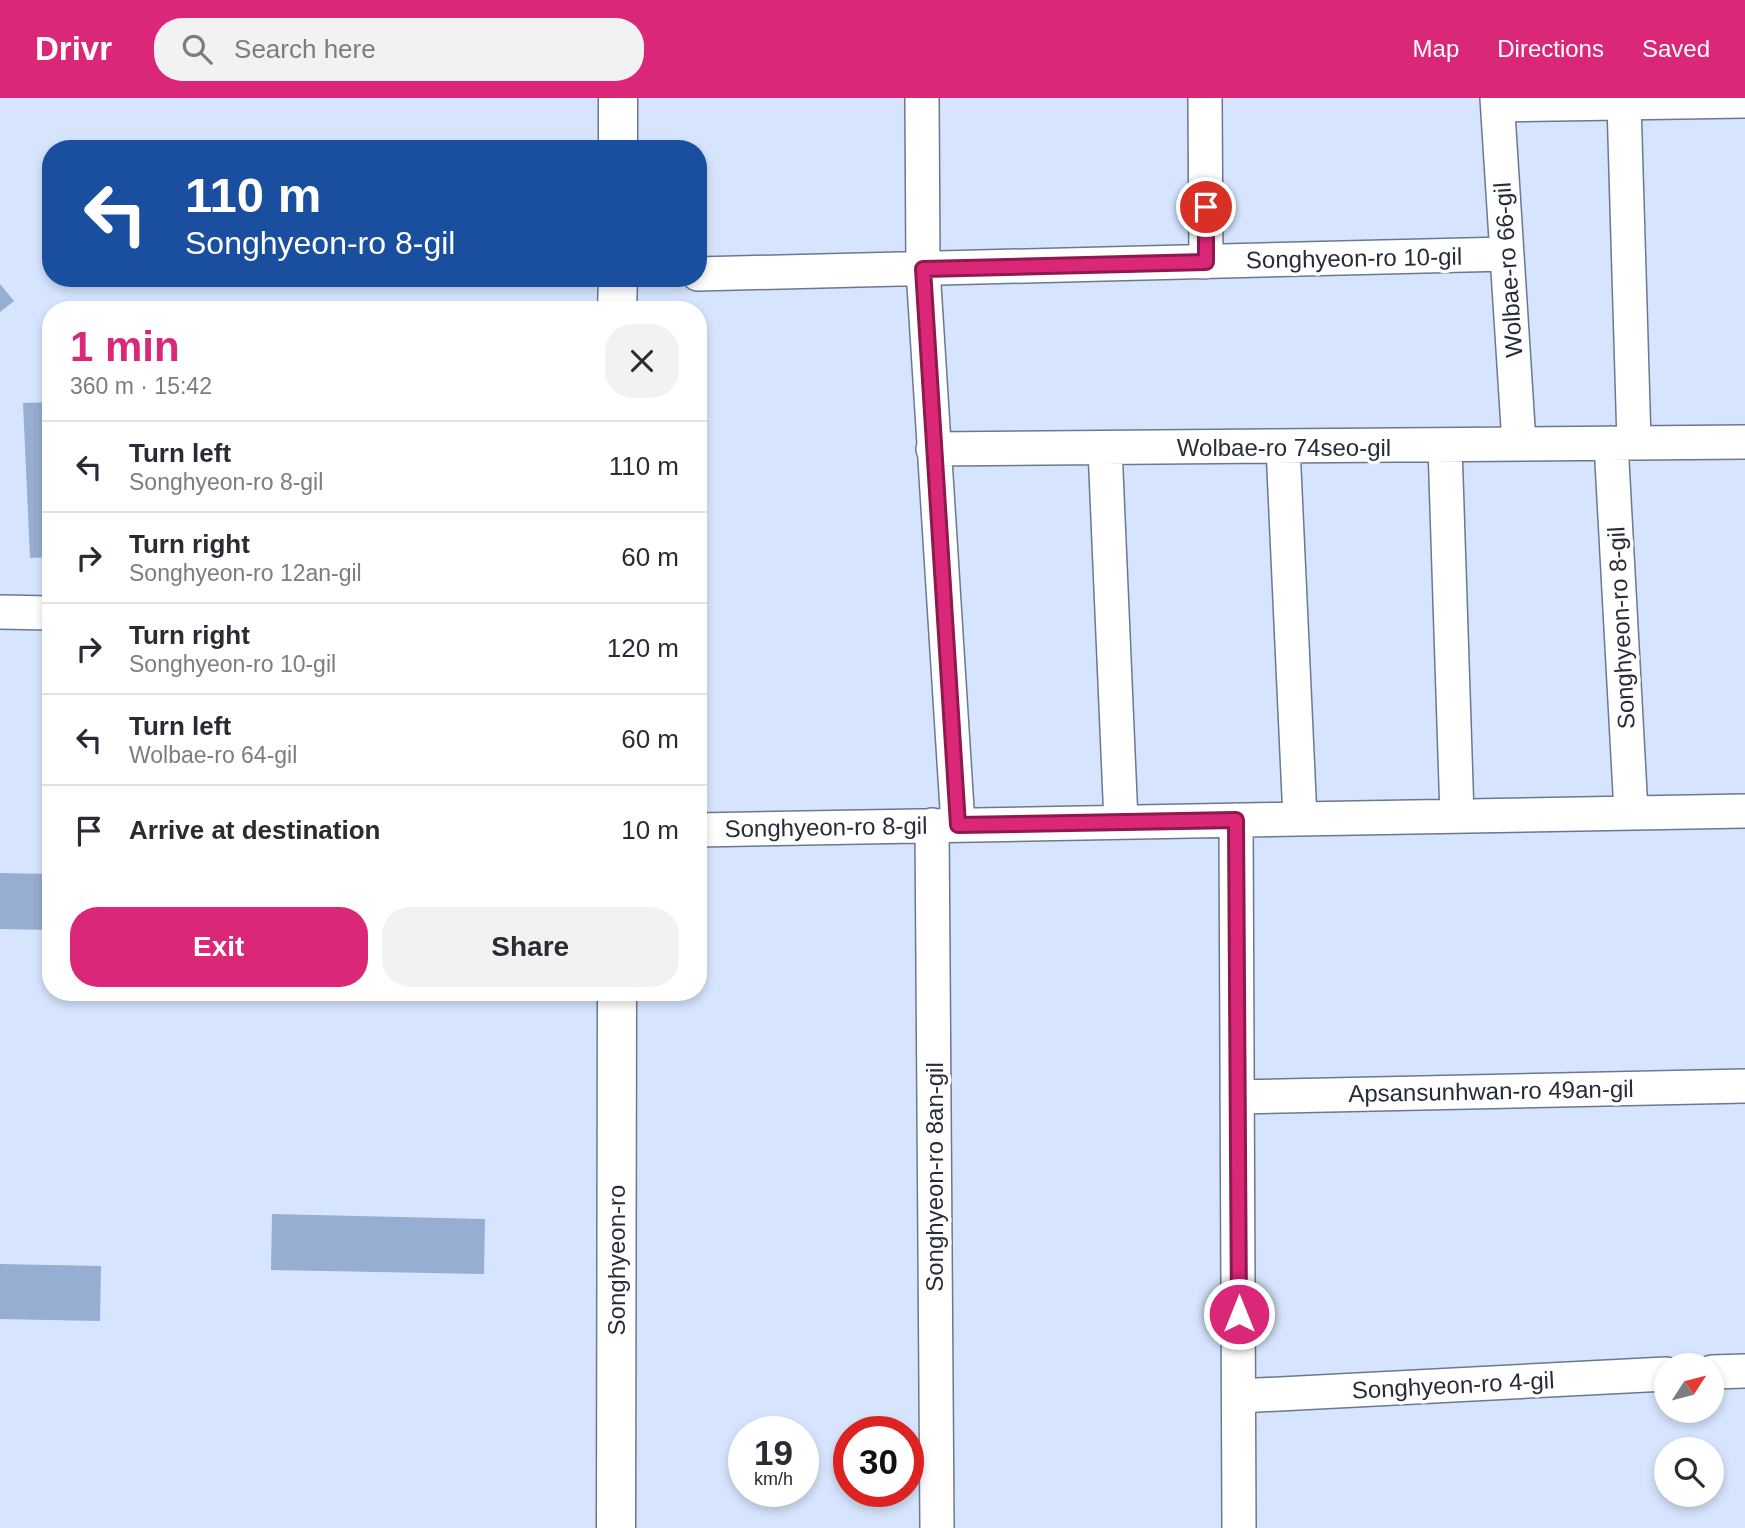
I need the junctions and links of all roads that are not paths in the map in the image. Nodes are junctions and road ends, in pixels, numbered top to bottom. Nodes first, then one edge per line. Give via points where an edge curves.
1 (618, 98) edge
2 (922, 98) edge
3 (1205, 98) edge
4 (1745, 101) edge
5 (1497, 102) edge
6 (1624, 103) junction
7 (618, 140) edge
8 (1507, 254) junction
9 (1206, 262) junction
10 (923, 269) junction
11 (707, 274) edge
12 (1745, 442) edge
13 (1519, 443) junction
14 (1623, 443) junction
15 (1445, 446) junction
16 (1283, 447) junction
17 (1105, 448) junction
18 (933, 449) junction
19 (0, 612) edge
20 (42, 613) edge
21 (1745, 810) edge
22 (1630, 812) junction
23 (1457, 816) junction
24 (1300, 819) junction
25 (1236, 820) junction
26 (1121, 822) junction
27 (945, 825) junction
28 (707, 830) edge
29 (617, 1001) edge
30 (1745, 1086) edge
31 (1237, 1097) junction
32 (1745, 1371) edge
33 (1724, 1372) edge
34 (1654, 1375) edge
35 (1239, 1396) junction
36 (616, 1528) edge
37 (937, 1528) edge
38 (1240, 1528) edge

1 - 7 main road
2 - 10 street, Songhyeon-ro 8an-gil
3 - 9 street
4 - 6 street
5 - 6 street
5 - 8 street, Wolbae-ro 66-gil
6 - 14 street
8 - 9 street, Songhyeon-ro 10-gil
8 - 13 street, Wolbae-ro 66-gil
9 - 10 street, Songhyeon-ro 10-gil
10 - 11 street, Songhyeon-ro 10-gil
10 - 18 street, Songhyeon-ro 8an-gil
12 - 14 street, Wolbae-ro 74seo-gil
13 - 14 street, Wolbae-ro 74seo-gil
13 - 15 street, Wolbae-ro 74seo-gil
14 - 22 street, Songhyeon-ro 8-gil
15 - 16 street, Wolbae-ro 74seo-gil
15 - 23 street
16 - 17 street, Wolbae-ro 74seo-gil
16 - 24 street
17 - 18 street, Wolbae-ro 74seo-gil
17 - 26 street
18 - 27 street, Songhyeon-ro 8an-gil
19 - 20 street
21 - 22 street, Songhyeon-ro 8-gil
22 - 23 street, Songhyeon-ro 8-gil
23 - 24 street, Songhyeon-ro 8-gil
24 - 25 street, Songhyeon-ro 8-gil
25 - 26 street, Songhyeon-ro 8-gil
25 - 31 street
26 - 27 street, Songhyeon-ro 8-gil
27 - 28 street, Songhyeon-ro 8-gil
27 - 37 street, Songhyeon-ro 8an-gil
29 - 36 main road, Songhyeon-ro
30 - 31 street, Apsansunhwan-ro 49an-gil
31 - 35 street
32 - 33 street
34 - 35 street, Songhyeon-ro 4-gil
35 - 38 street

